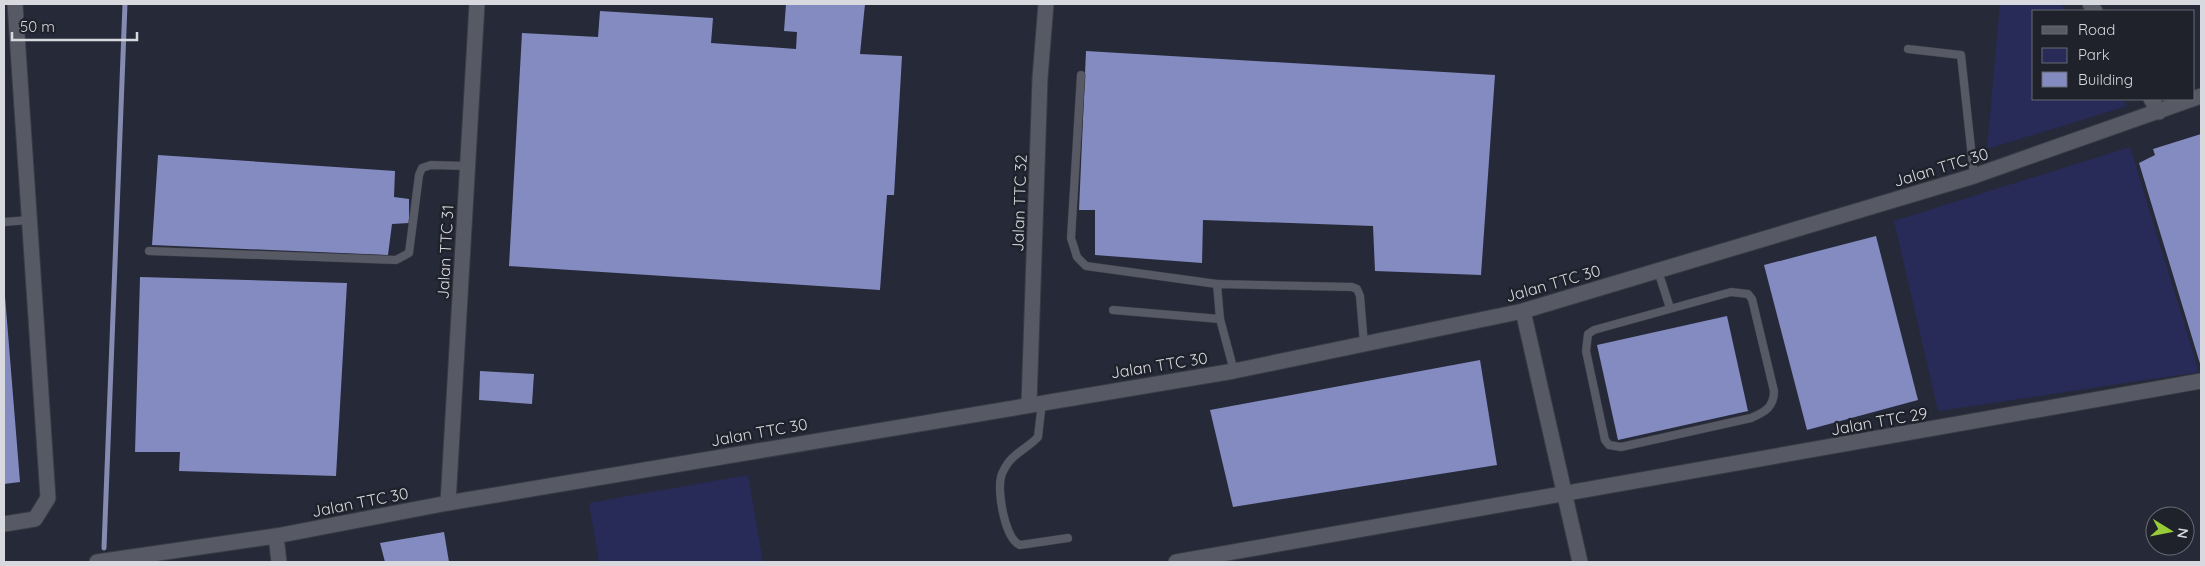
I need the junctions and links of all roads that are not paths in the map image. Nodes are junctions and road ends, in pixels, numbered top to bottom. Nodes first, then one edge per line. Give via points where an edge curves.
1 (15, 4) edge
2 (477, 4) edge
3 (1046, 4) edge
4 (1908, 50) dead end
5 (1080, 75) dead end
6 (2151, 100) edge
7 (2190, 100) edge
8 (2159, 112) junction
9 (468, 166) junction
10 (1974, 176) junction
11 (29, 220) junction
12 (4, 222) edge
13 (149, 251) dead end
14 (1658, 270) junction
15 (1217, 284) junction
16 (1670, 308) junction
17 (1113, 310) dead end
18 (1523, 311) junction
19 (1220, 319) junction
20 (1364, 344) junction
21 (1234, 371) junction
22 (2201, 382) edge
23 (1035, 403) junction
24 (1563, 495) junction
25 (448, 503) junction
26 (4, 524) edge
27 (276, 536) junction
28 (1068, 538) dead end
29 (97, 562) edge
30 (279, 562) edge
31 (1176, 562) edge
32 (1580, 562) edge

1 - 11 street
2 - 9 street, Jalan TTC 31
3 - 23 street, Jalan TTC 32 via 1040,78
4 - 10 lane via 1961,55
5 - 15 lane via 1072,238 1077,257 1086,266
6 - 8 street
7 - 8 street, Jalan TTC 30
8 - 10 street, Jalan TTC 30
9 - 13 lane via 431,164 422,168 409,253 396,260
9 - 25 street, Jalan TTC 31
10 - 14 street, Jalan TTC 30
11 - 12 lane
11 - 26 street via 48,498 35,519
14 - 16 lane
14 - 18 street, Jalan TTC 30
15 - 19 lane
15 - 20 lane via 1357,289
16 - 16 lane via 1731,292 1748,294 1752,299 1774,391 1770,408 1751,418 1621,447 1609,446 1586,351 1588,334
17 - 19 lane
18 - 20 street, Jalan TTC 30
18 - 24 street
19 - 21 lane
20 - 21 street, Jalan TTC 30
21 - 23 street, Jalan TTC 30
22 - 24 street, Jalan TTC 29
23 - 25 street, Jalan TTC 30
23 - 28 lane via 1038,437 1009,461 1001,476 1004,515 1011,537 1020,545
24 - 31 street, Jalan TTC 29
24 - 32 street
25 - 27 street, Jalan TTC 30
27 - 29 street, Jalan TTC 30
27 - 30 street

